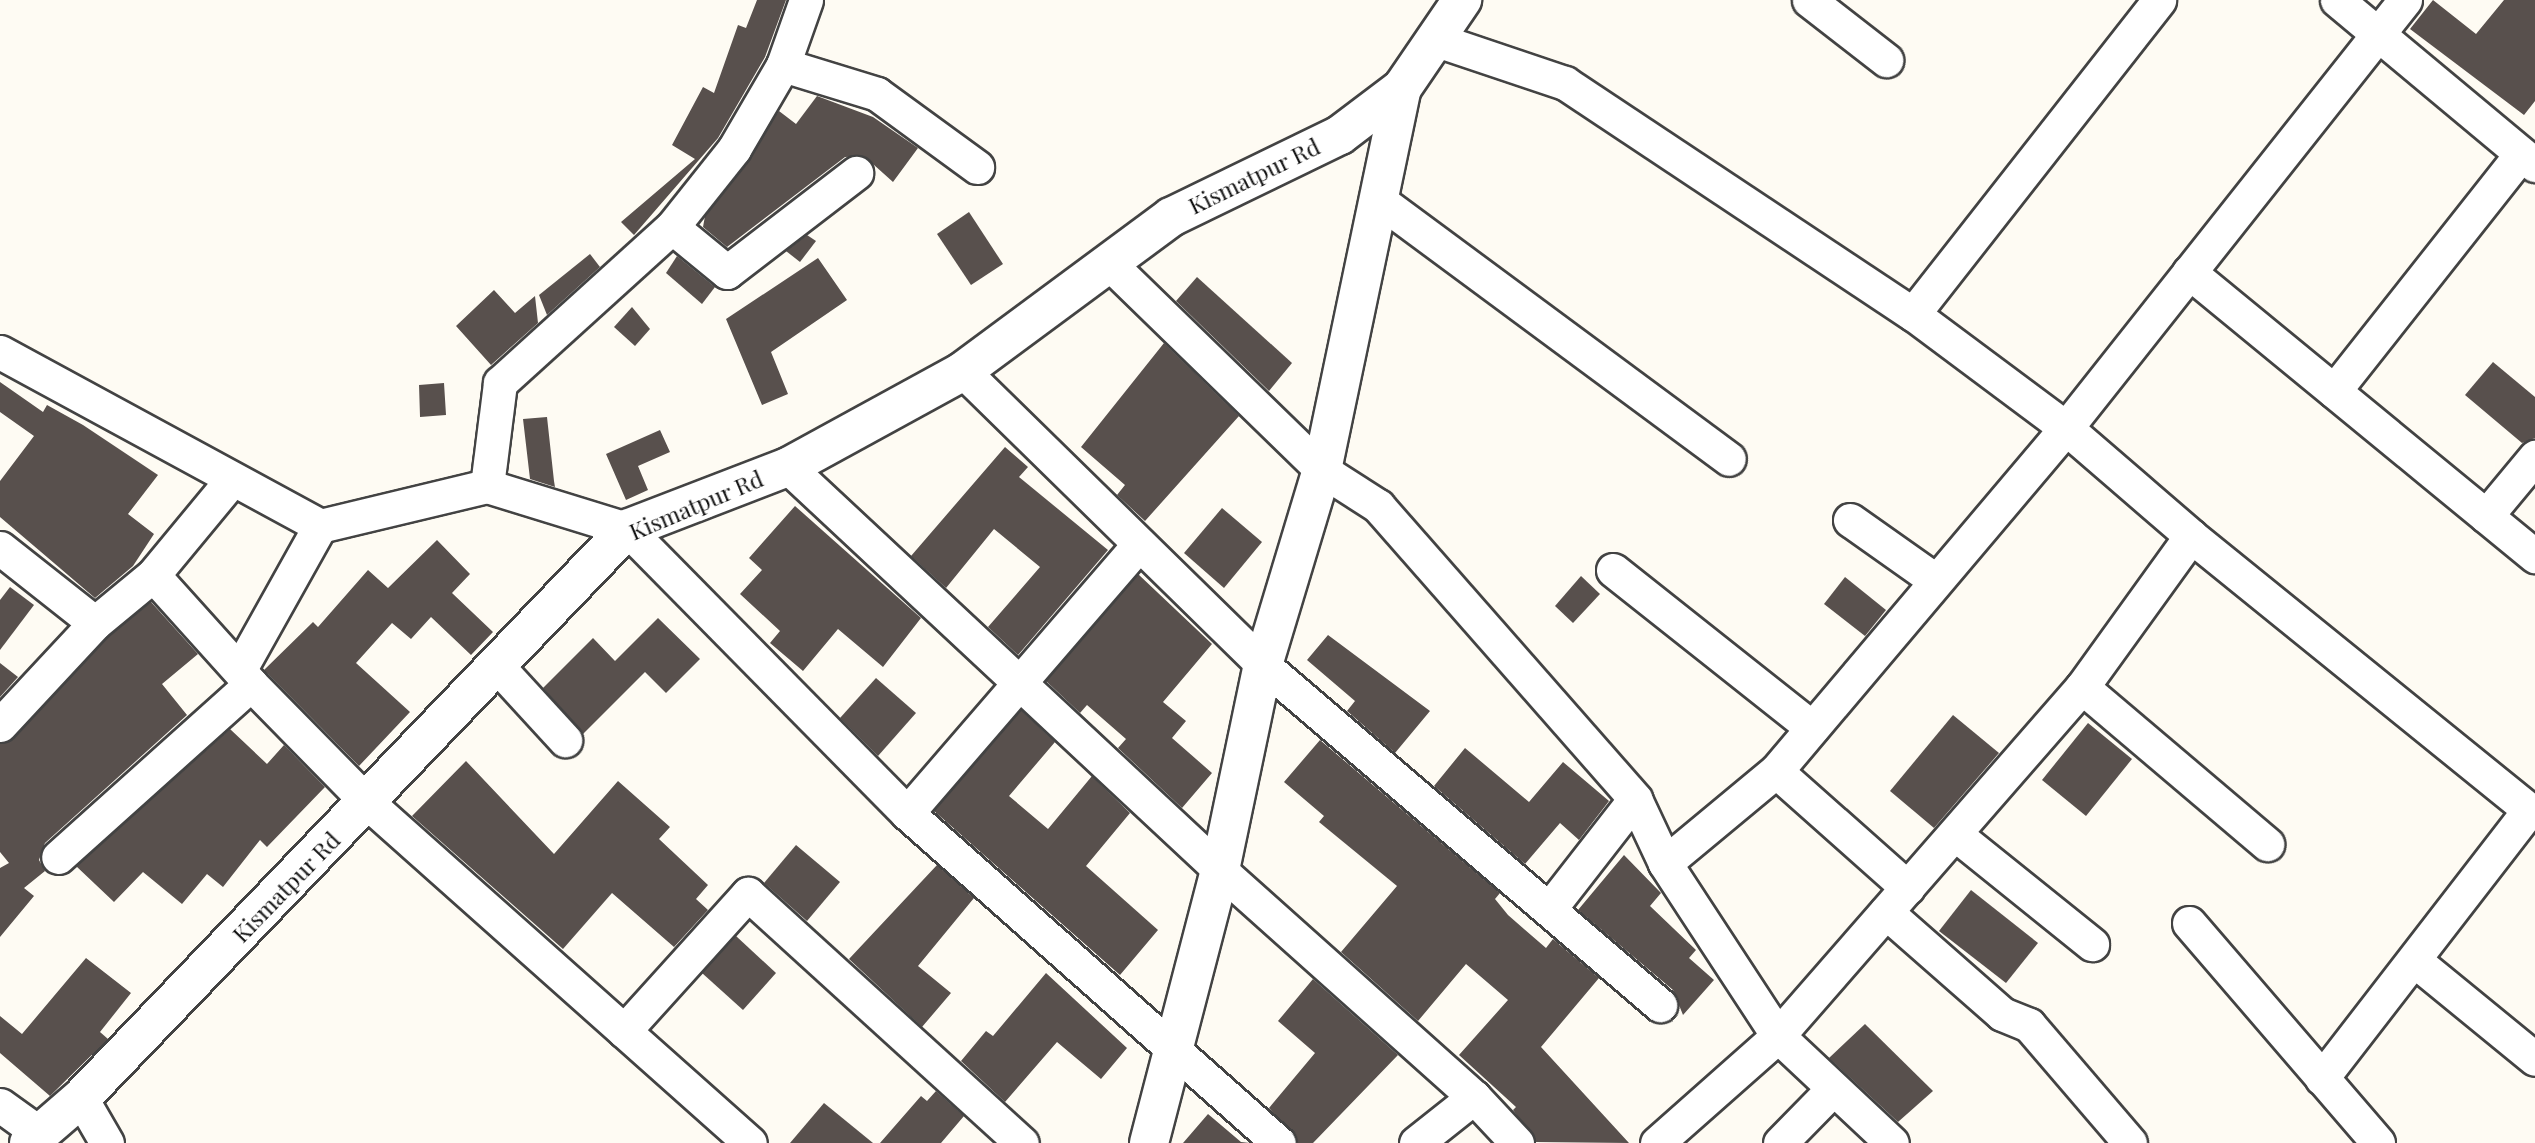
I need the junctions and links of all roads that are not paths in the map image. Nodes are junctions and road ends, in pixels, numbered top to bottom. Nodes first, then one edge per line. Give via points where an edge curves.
1 (806, 0) edge
2 (1462, 0) edge
3 (1810, 0) edge
4 (2160, 0) edge
5 (2337, 0) edge
6 (2404, 0) edge
7 (2377, 35) junction
8 (1440, 41) junction
9 (1886, 60) dead end
10 (783, 65) junction
11 (1402, 88) junction
12 (2528, 160) edge
13 (977, 167) dead end
14 (856, 173) dead end
15 (1379, 200) junction
16 (672, 227) junction
17 (1109, 263) junction
18 (2189, 272) junction
19 (1913, 314) junction
20 (0, 352) edge
21 (963, 371) junction
22 (2334, 391) junction
23 (2066, 428) junction
24 (2535, 457) edge
25 (1729, 459) dead end
26 (788, 467) junction
27 (1322, 470) junction
28 (230, 482) junction
29 (487, 485) junction
30 (2486, 516) junction
31 (1850, 520) dead end
32 (320, 526) junction
33 (627, 529) junction
34 (2191, 536) junction
35 (1138, 545) junction
36 (0, 548) edge
37 (2535, 556) edge
38 (1613, 570) dead end
39 (153, 575) junction
40 (1935, 580) junction
41 (95, 623) junction
42 (1263, 665) junction
43 (499, 668) junction
44 (245, 677) junction
45 (1018, 684) junction
46 (2082, 687) junction
47 (0, 726) edge
48 (1812, 728) junction
49 (565, 740) dead end
50 (1776, 771) junction
51 (1635, 799) junction
52 (368, 803) junction
53 (2533, 809) edge
54 (908, 813) junction
55 (1955, 834) junction
56 (2267, 844) dead end
57 (58, 857) dead end
58 (1665, 863) junction
59 (1220, 870) junction
60 (1897, 900) junction
61 (1550, 908) junction
62 (2189, 923) dead end
63 (2092, 944) dead end
64 (2414, 960) junction
65 (1660, 1005) dead end
66 (624, 1031) junction
67 (1778, 1036) junction
68 (1173, 1051) junction
69 (2535, 1059) edge
70 (2322, 1078) junction
71 (1830, 1092) junction
72 (1474, 1097) junction
73 (81, 1098) junction
74 (0, 1105) edge
75 (1004, 1137) edge
76 (34, 1138) edge
77 (107, 1143) edge
78 (750, 1143) edge
79 (1149, 1143) edge
80 (1279, 1143) edge
81 (1416, 1143) edge
82 (1517, 1143) edge
83 (1657, 1143) edge
84 (1780, 1143) edge
85 (1892, 1143) edge
86 (2130, 1143) edge
87 (2378, 1143) edge

1 - 10 street
2 - 8 street, Kismatpur Rd
3 - 9 street
4 - 19 street
5 - 7 street
6 - 7 street
7 - 12 street
7 - 18 street
8 - 11 street, Kismatpur Rd
8 - 19 street via 1565,83
10 - 13 street via 877,94
10 - 16 street via 734,149
11 - 15 street
11 - 17 street, Kismatpur Rd via 1339,135 1222,187
12 - 22 street
14 - 16 street via 727,272
15 - 25 street
15 - 27 street
16 - 29 street via 500,383
17 - 21 street, Kismatpur Rd
17 - 27 street
18 - 22 street
18 - 23 street
19 - 23 street
20 - 28 street
21 - 26 street, Kismatpur Rd
21 - 35 street
22 - 30 street
23 - 34 street
23 - 40 street
24 - 30 street
26 - 33 street, Kismatpur Rd
26 - 45 street
27 - 42 street
27 - 51 street via 1378,506 1421,550
28 - 32 street
28 - 39 street
29 - 32 street
29 - 33 street
30 - 37 street
31 - 40 street
32 - 44 street
33 - 43 street, Kismatpur Rd
33 - 54 street
34 - 46 street
34 - 53 street
35 - 42 street
35 - 45 street
36 - 41 street
38 - 48 street
39 - 41 street
39 - 44 street
40 - 48 street
41 - 47 street
42 - 59 street
42 - 61 street
43 - 49 street
43 - 52 street, Kismatpur Rd
44 - 52 street
44 - 57 street
45 - 54 street
45 - 59 street
46 - 55 street
46 - 56 street
48 - 50 street
50 - 58 street
50 - 60 street
51 - 58 street
51 - 61 street
52 - 66 street
52 - 73 street, Kismatpur Rd
53 - 64 street
54 - 68 street
55 - 60 street
55 - 63 street
58 - 67 street
59 - 68 street
59 - 72 street
60 - 67 street
60 - 86 street via 2002,1014 2028,1025
61 - 65 street
62 - 70 street
64 - 69 street
64 - 70 street
66 - 75 street via 748,894
66 - 78 street
67 - 71 street
67 - 83 street
68 - 79 street
68 - 80 street
70 - 87 street
71 - 84 street
71 - 85 street
72 - 81 street
72 - 82 street
73 - 76 street, Kismatpur Rd
73 - 77 street
74 - 76 street

